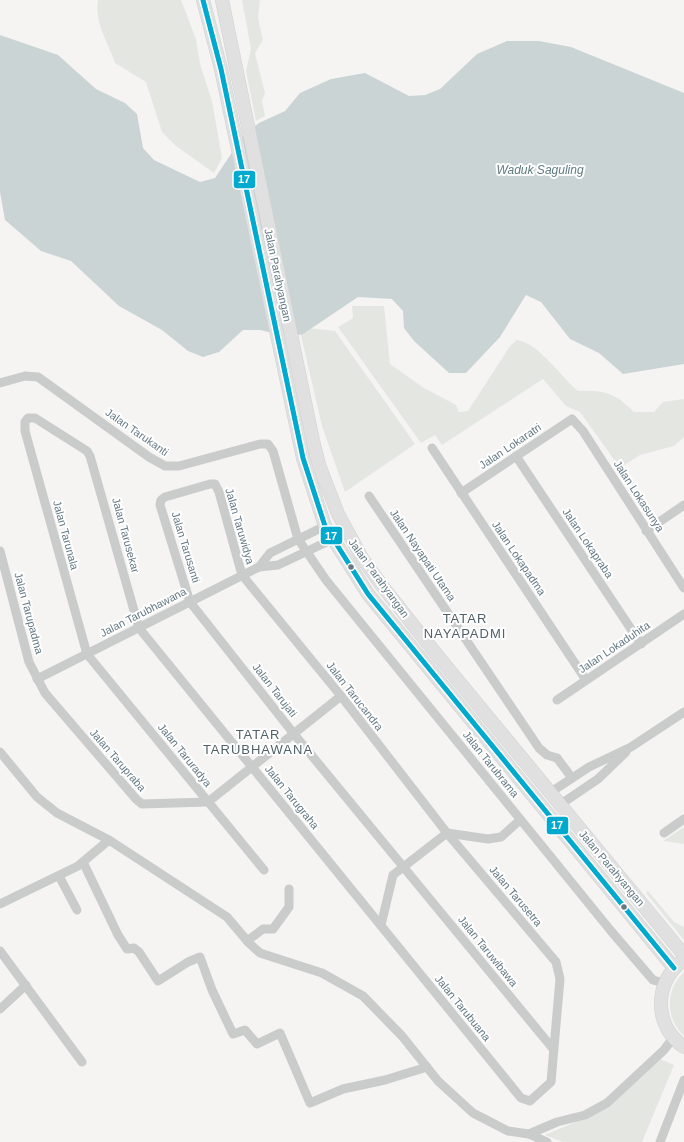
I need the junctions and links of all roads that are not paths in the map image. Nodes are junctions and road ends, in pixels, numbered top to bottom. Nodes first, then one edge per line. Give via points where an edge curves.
1 (203, 0) edge
2 (222, 0) edge
3 (0, 383) edge
4 (572, 419) joint
5 (432, 448) dead end
6 (86, 451) joint
7 (516, 456) junction
8 (215, 484) joint
9 (462, 493) junction
10 (369, 496) dead end
11 (684, 505) edge
12 (324, 526) junction
13 (646, 531) junction
14 (298, 539) junction
15 (332, 539) junction
16 (0, 551) edge
17 (305, 552) junction
18 (259, 567) junction
19 (242, 575) junction
20 (684, 588) edge
21 (190, 602) junction
22 (684, 614) edge
23 (139, 628) junction
24 (640, 644) junction
25 (86, 654) junction
26 (437, 656) junction
27 (425, 665) junction
28 (37, 679) junction
29 (586, 680) junction
30 (341, 696) junction
31 (557, 700) dead end
32 (684, 712) edge
33 (294, 734) junction
34 (631, 747) junction
35 (0, 752) edge
36 (252, 767) junction
37 (572, 778) junction
38 (551, 792) junction
39 (208, 802) junction
40 (561, 804) junction
41 (684, 819) edge
42 (520, 820) junction
43 (447, 833) junction
44 (664, 833) dead end
45 (109, 840) junction
46 (83, 862) junction
47 (404, 867) junction
48 (264, 870) dead end
49 (59, 876) junction
50 (289, 889) dead end
51 (0, 904) edge
52 (77, 910) dead end
53 (381, 925) junction
54 (247, 941) junction
55 (0, 951) edge
56 (684, 955) edge
57 (684, 960) edge
58 (674, 968) junction
59 (664, 983) junction
60 (26, 985) junction
61 (0, 1009) edge
62 (673, 1038) junction
63 (684, 1047) edge
64 (554, 1050) junction
65 (82, 1062) dead end
66 (427, 1067) junction
67 (684, 1080) edge
68 (528, 1134) junction
69 (547, 1142) edge
70 (660, 1142) edge

1 - 12 main road, Jalan Parahyangan via 221,69 300,445
2 - 26 main road, Jalan Parahyangan via 319,465 348,534 383,587
3 - 14 street, Jalan Tarukanti via 26,376 38,377 165,466 179,466 268,444 273,451
4 - 7 street, Jalan Lokaratri
4 - 13 street, Jalan Lokasunya via 583,431
5 - 9 street, Jalan Lokapadma
6 - 23 street, Jalan Tarusekar via 94,464
6 - 25 street, Jalan Tarunala via 35,418 28,418 25,431
7 - 9 street, Jalan Lokaratri
7 - 24 street, Jalan Lokapraba
8 - 19 street, Jalan Taruwidya
8 - 21 street, Jalan Tarusanti via 165,496 161,500 160,505
9 - 29 street, Jalan Lokapadma
10 - 37 street, Jalan Nayapati Utama via 539,748 547,755 557,758
11 - 13 street
12 - 14 street
12 - 15 main road, Jalan Parahyangan
13 - 20 street, Jalan Lokasunya
14 - 17 street, Jalan Tarubrama
14 - 18 street via 270,553
15 - 17 street
15 - 27 main road, Jalan Parahyangan via 368,594
16 - 28 street, Jalan Tarupadma via 29,662
17 - 18 street via 278,565
17 - 42 street, Jalan Tarubrama
18 - 19 street, Jalan Tarubhawana
19 - 21 street, Jalan Tarubhawana
19 - 30 street, Jalan Tarucandra
21 - 23 street, Jalan Tarubhawana
21 - 33 street, Jalan Tarujati
22 - 24 street, Jalan Lokaduhita
23 - 25 street, Jalan Tarubhawana
23 - 36 street, Jalan Tarugraha
24 - 29 street, Jalan Lokaduhita
25 - 28 street, Jalan Tarubhawana
25 - 39 street, Jalan Taruradya
26 - 27 main road
26 - 38 main road, Jalan Parahyangan
27 - 58 main road, Jalan Parahyangan
28 - 39 street, Jalan Tarupraba via 45,693 136,800 142,804
29 - 31 street, Jalan Lokaduhita
30 - 33 street
30 - 43 street, Jalan Tarucandra
32 - 34 street
33 - 36 street
33 - 47 street, Jalan Tarujati
34 - 37 street
34 - 40 street via 598,779
35 - 45 street via 37,797 57,813
36 - 39 street
36 - 53 street, Jalan Tarugraha
37 - 38 street
38 - 40 main road, Jalan Parahyangan
39 - 48 street, Jalan Taruradya
40 - 56 main road, Jalan Parahyangan
41 - 44 street
42 - 43 street via 502,837 488,839
42 - 59 street, Jalan Tarubrama via 653,980
43 - 47 street
43 - 64 street, Jalan Tarusetra via 556,962 560,979
45 - 46 street
45 - 54 street via 227,917
46 - 49 street
46 - 66 street via 127,949 134,948 139,952 158,981 200,957 219,1007 233,1034 245,1030 257,1044 280,1033 310,1103 343,1089
47 - 53 street via 393,875
47 - 64 street, Jalan Taruwibawa
49 - 51 street
49 - 52 street
50 - 54 street via 289,907 273,929 262,929
53 - 64 street, Jalan Tarubuana via 520,1098 530,1101 552,1082
54 - 66 street via 260,953 322,973 363,996 402,1036
55 - 60 street
57 - 58 main road
58 - 59 main road
59 - 62 main road via 661,1012
60 - 61 street
60 - 65 street
62 - 63 main road
62 - 68 street via 664,1050 607,1103 585,1115
66 - 68 street via 454,1098 473,1114 508,1131
67 - 70 street
68 - 69 street

